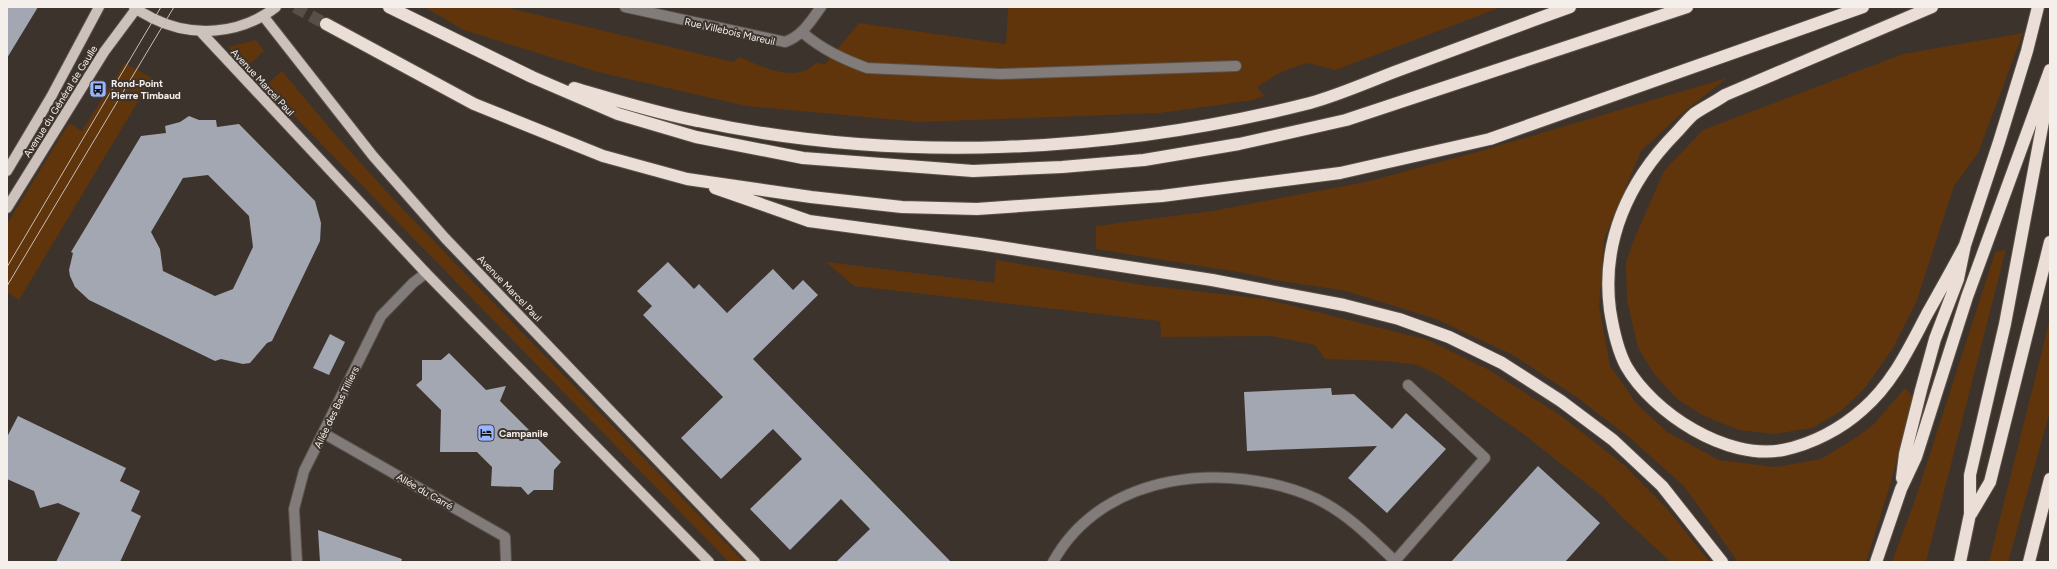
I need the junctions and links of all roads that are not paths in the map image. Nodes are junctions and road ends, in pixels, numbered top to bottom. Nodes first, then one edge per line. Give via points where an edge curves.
1 (99, 7) edge
2 (276, 7) edge
3 (389, 7) edge
4 (625, 7) edge
5 (821, 7) edge
6 (1570, 7) edge
7 (1688, 7) edge
8 (1862, 7) edge
9 (1932, 7) edge
10 (2038, 7) edge
11 (135, 8) edge
12 (264, 17) junction
13 (326, 24) tunnel mouth
14 (201, 32) junction
15 (802, 32) junction
16 (1236, 66) dead end
17 (2050, 70) edge
18 (532, 77) junction
19 (2050, 85) edge
20 (7, 171) edge
21 (687, 179) junction
22 (7, 208) edge
23 (2050, 242) edge
24 (1965, 245) junction
25 (426, 273) junction
26 (1408, 385) dead end
27 (323, 433) junction
28 (2050, 479) edge
29 (1901, 489) junction
30 (1970, 514) junction
31 (297, 562) edge
32 (506, 562) edge
33 (709, 562) edge
34 (755, 562) edge
35 (1053, 562) edge
36 (1396, 562) edge
37 (1722, 562) edge
38 (1876, 562) edge
39 (1960, 562) edge
40 (2029, 562) edge

1 - 20 main road, Avenue du Général de Gaulle via 51,97
2 - 12 main road
3 - 18 highway
4 - 15 street, Rue Villebois Mareuil via 776,42 794,39
5 - 15 street, Rue Villebois Mareuil
6 - 18 highway via 1313,102 1222,123 1120,139 1026,146 912,147 805,139 698,122
7 - 18 highway via 1346,120 1239,144 1158,158 1062,167 973,171 804,158 696,137 618,114
8 - 21 highway via 1490,139 1340,173 1162,196 977,209 902,207
9 - 24 highway via 1725,96 1688,120 1662,148 1640,178 1623,208 1611,246 1608,292 1613,332 1626,366 1644,392 1668,413 1691,429 1718,442 1753,450 1781,450 1804,444 1836,430 1863,409 1888,382 1909,350
10 - 24 highway via 2027,51
11 - 14 main road via 164,24
11 - 22 main road, Avenue du Général de Gaulle via 104,52
12 - 14 main road via 232,28
12 - 34 main road, Avenue Marcel Paul via 373,156 446,238
13 - 21 highway via 474,104 603,156
14 - 25 main road, Avenue Marcel Paul
15 - 16 street via 825,49 867,68 1000,74
17 - 29 highway via 1967,297 1916,457
19 - 30 highway via 2005,324 1970,475
21 - 37 highway via 809,221 980,244 1212,280 1344,305 1399,319 1435,332 1502,363 1561,401 1613,440 1662,486
23 - 30 highway via 1990,482
24 - 29 highway via 1958,279 1920,390 1905,454
25 - 27 street, Allée des Bas Tilliers via 381,316
25 - 33 main road, Avenue Marcel Paul
26 - 36 street via 1485,458
27 - 31 street, Allée des Bas Tilliers via 304,471 294,509
27 - 32 street, Allée du Carré via 505,537
28 - 40 highway
29 - 38 highway
30 - 39 highway
35 - 36 street via 1070,537 1080,528 1103,509 1131,492 1156,483 1219,478 1257,481 1315,498 1344,515

